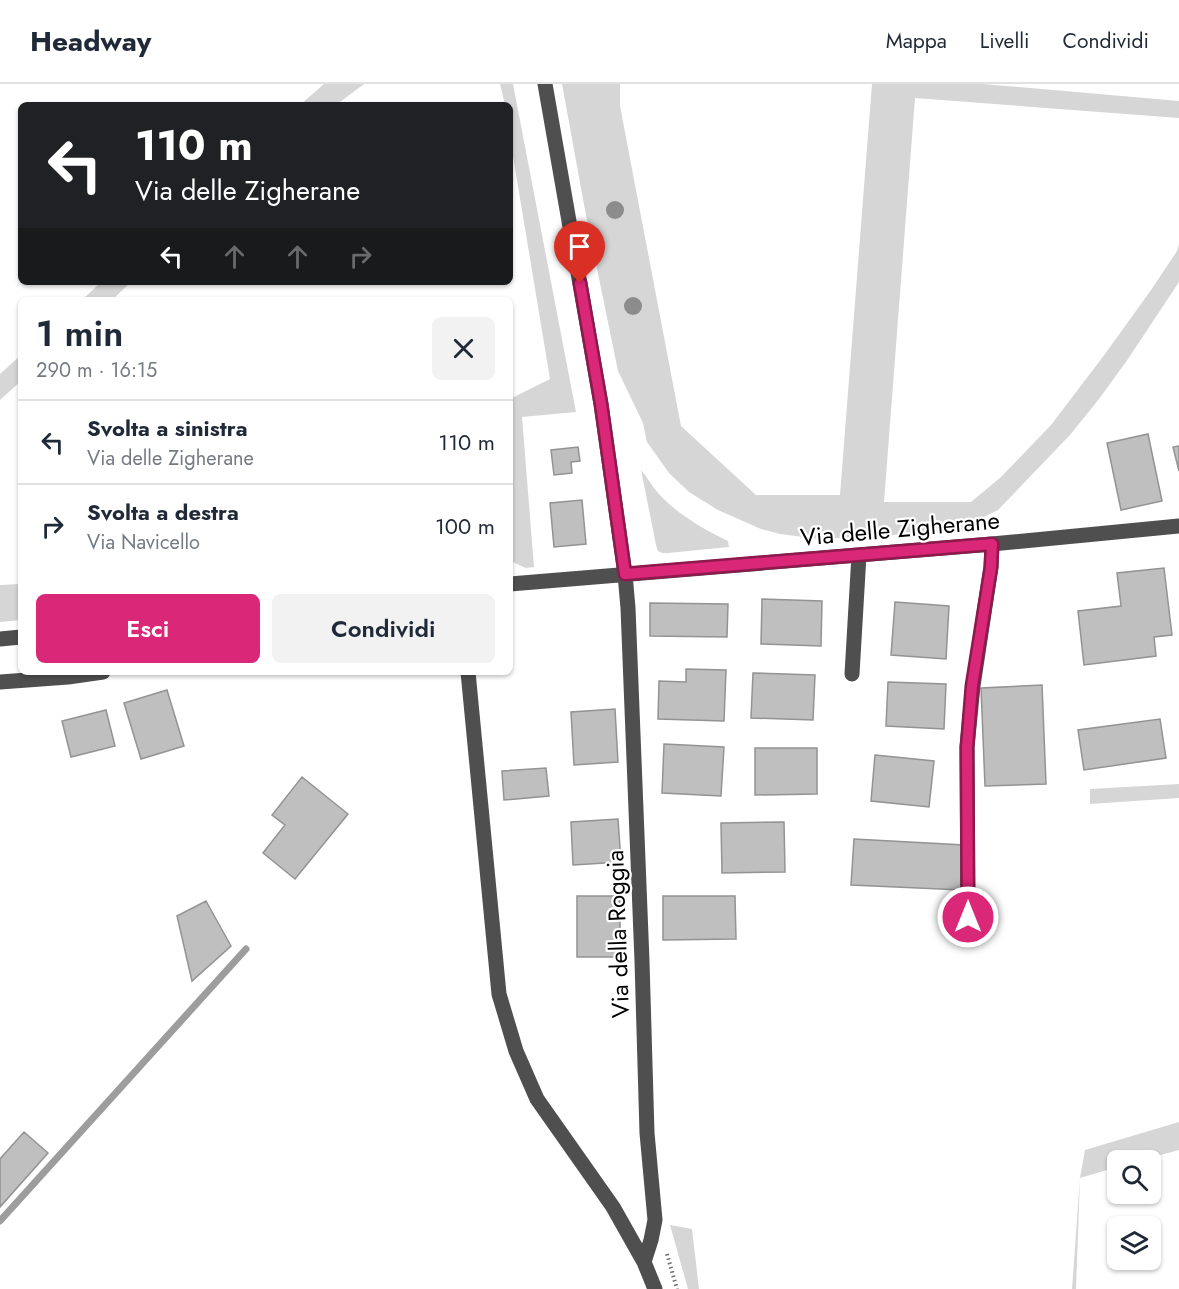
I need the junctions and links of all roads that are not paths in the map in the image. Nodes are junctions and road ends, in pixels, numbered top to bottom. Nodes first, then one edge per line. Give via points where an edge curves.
1 (546, 84) edge
2 (1179, 526) edge
3 (992, 544) junction
4 (859, 555) junction
5 (625, 574) junction
6 (513, 584) edge
7 (18, 637) edge
8 (0, 639) edge
9 (852, 674) dead end
10 (82, 675) edge
11 (468, 675) edge
12 (0, 682) edge
13 (968, 917) dead end
14 (645, 1262) junction
15 (655, 1289) edge

1 - 5 street, Via della Roggia via 601,404
2 - 3 street, Via delle Zigherane
3 - 4 street, Via delle Zigherane
3 - 13 street via 967,747
4 - 5 street, Via delle Zigherane
4 - 9 street
5 - 6 street, Via delle Zigherane
5 - 14 street, Via della Roggia via 647,1133 655,1220
7 - 8 street
10 - 12 street
11 - 14 street via 499,994 516,1051 537,1099 613,1207
14 - 15 street

